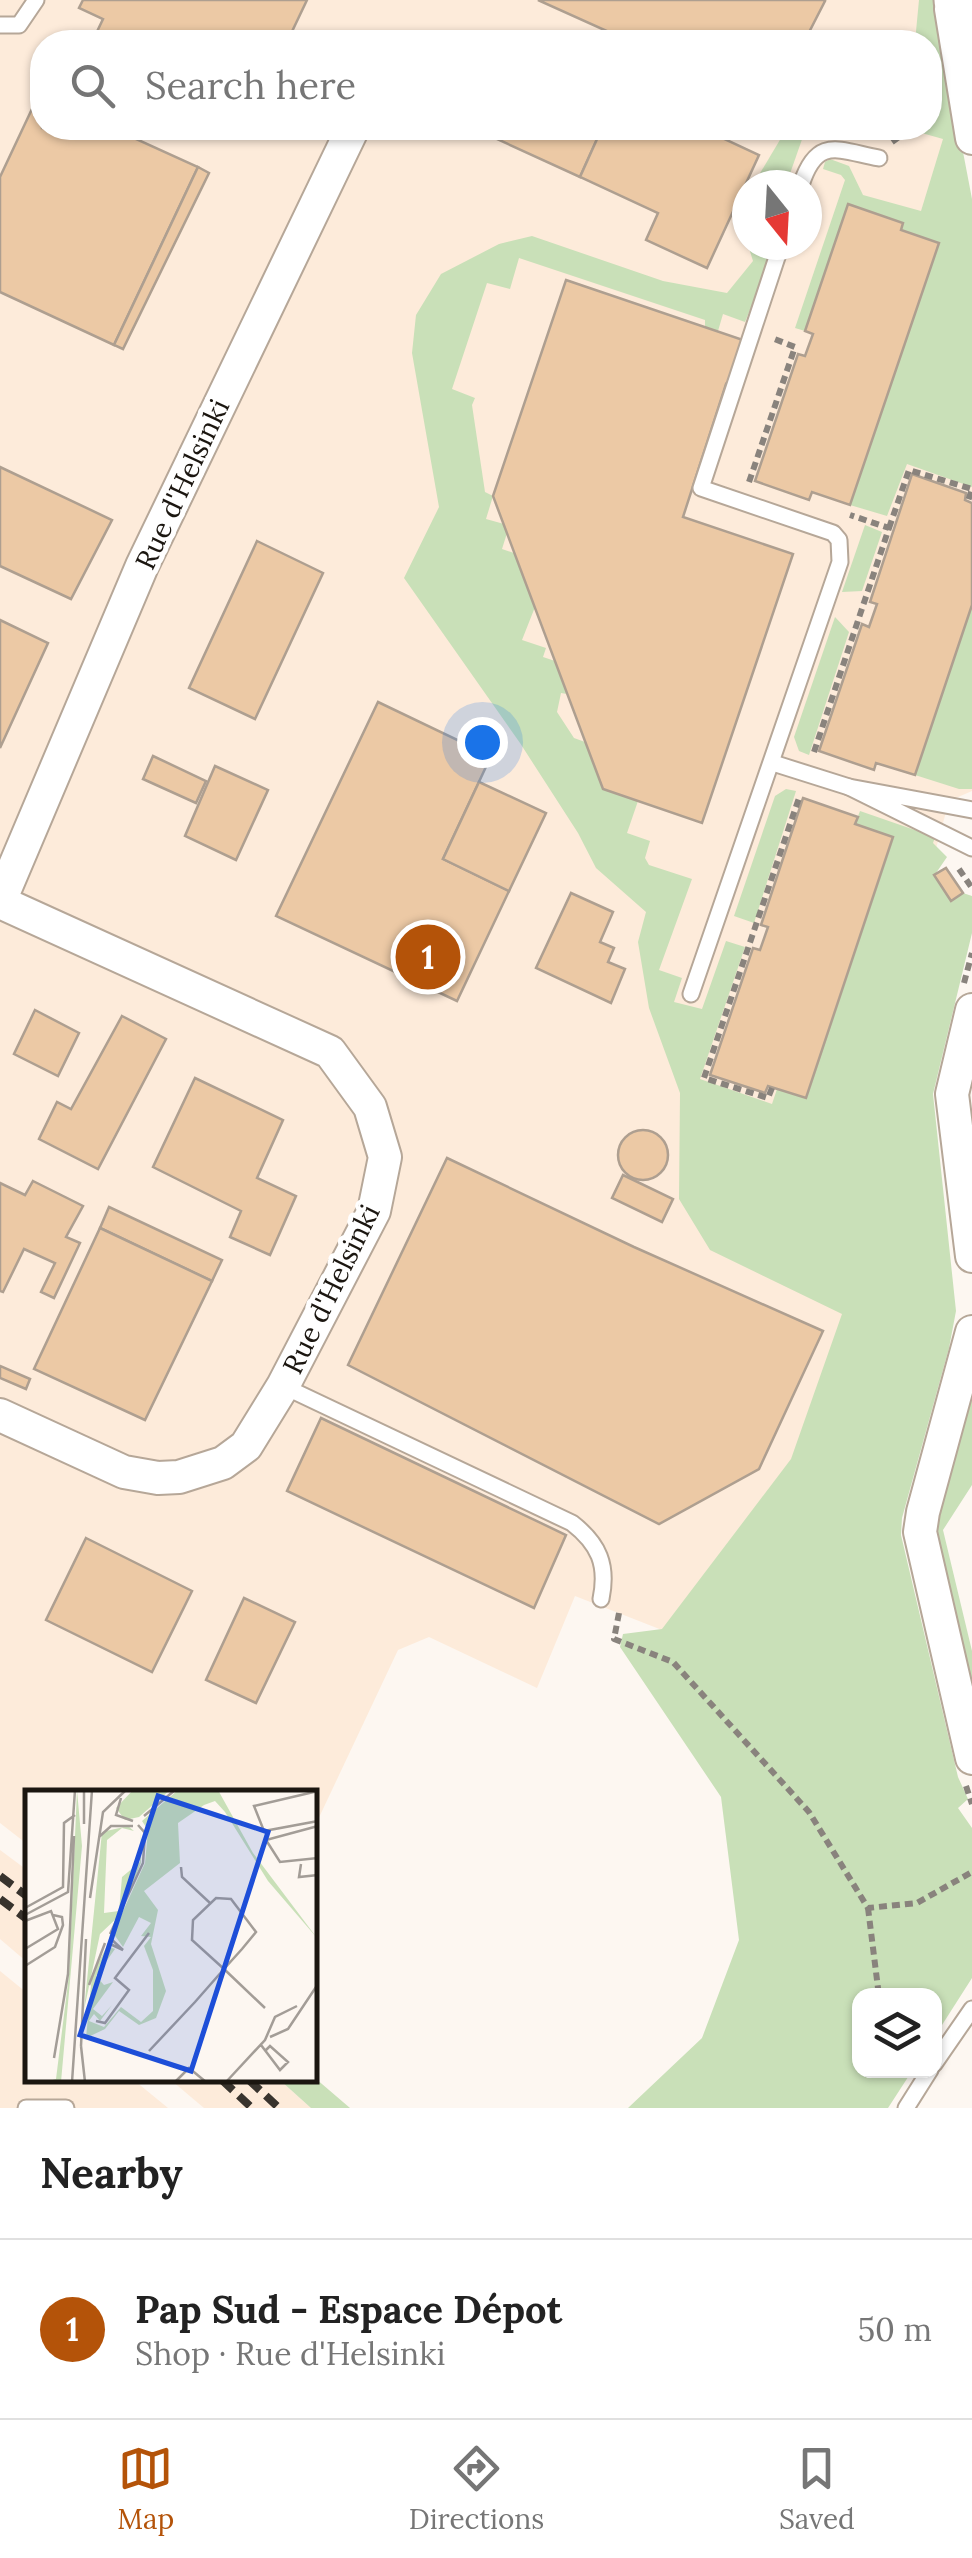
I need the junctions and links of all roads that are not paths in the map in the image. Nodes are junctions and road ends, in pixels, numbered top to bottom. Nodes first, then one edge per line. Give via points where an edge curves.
1 (36, 0) edge
2 (950, 0) edge
3 (962, 0) edge
4 (0, 25) edge
5 (972, 30) edge
6 (972, 138) edge
7 (347, 140) edge
8 (879, 158) dead end
9 (806, 170) edge
10 (776, 260) edge
11 (773, 762) junction
12 (849, 787) junction
13 (972, 810) edge
14 (972, 848) edge
15 (0, 902) edge
16 (691, 994) dead end
17 (972, 1010) edge
18 (972, 1256) edge
19 (972, 1332) edge
20 (284, 1386) junction
21 (0, 1414) edge
22 (601, 1598) dead end
23 (972, 1758) edge
24 (972, 2009) edge
25 (942, 2053) edge
26 (926, 2078) edge
27 (26, 2108) edge
28 (66, 2108) edge
29 (906, 2108) edge

1 - 4 lane via 19,25
2 - 6 street
3 - 5 highway
7 - 15 street, Rue d'Helsinki via 142,566
8 - 9 lane via 830,148 816,153
10 - 11 lane via 701,488 839,540 840,562
11 - 12 lane
11 - 16 lane
12 - 13 lane
12 - 14 lane
15 - 20 street, Rue d'Helsinki via 330,1052 370,1107 384,1157 374,1211
17 - 18 street via 952,1094
19 - 23 street via 920,1532
20 - 21 street, Rue d'Helsinki via 246,1446 179,1477 124,1472
20 - 22 lane via 572,1523 604,1564
24 - 25 lane
26 - 29 lane
27 - 28 lane

